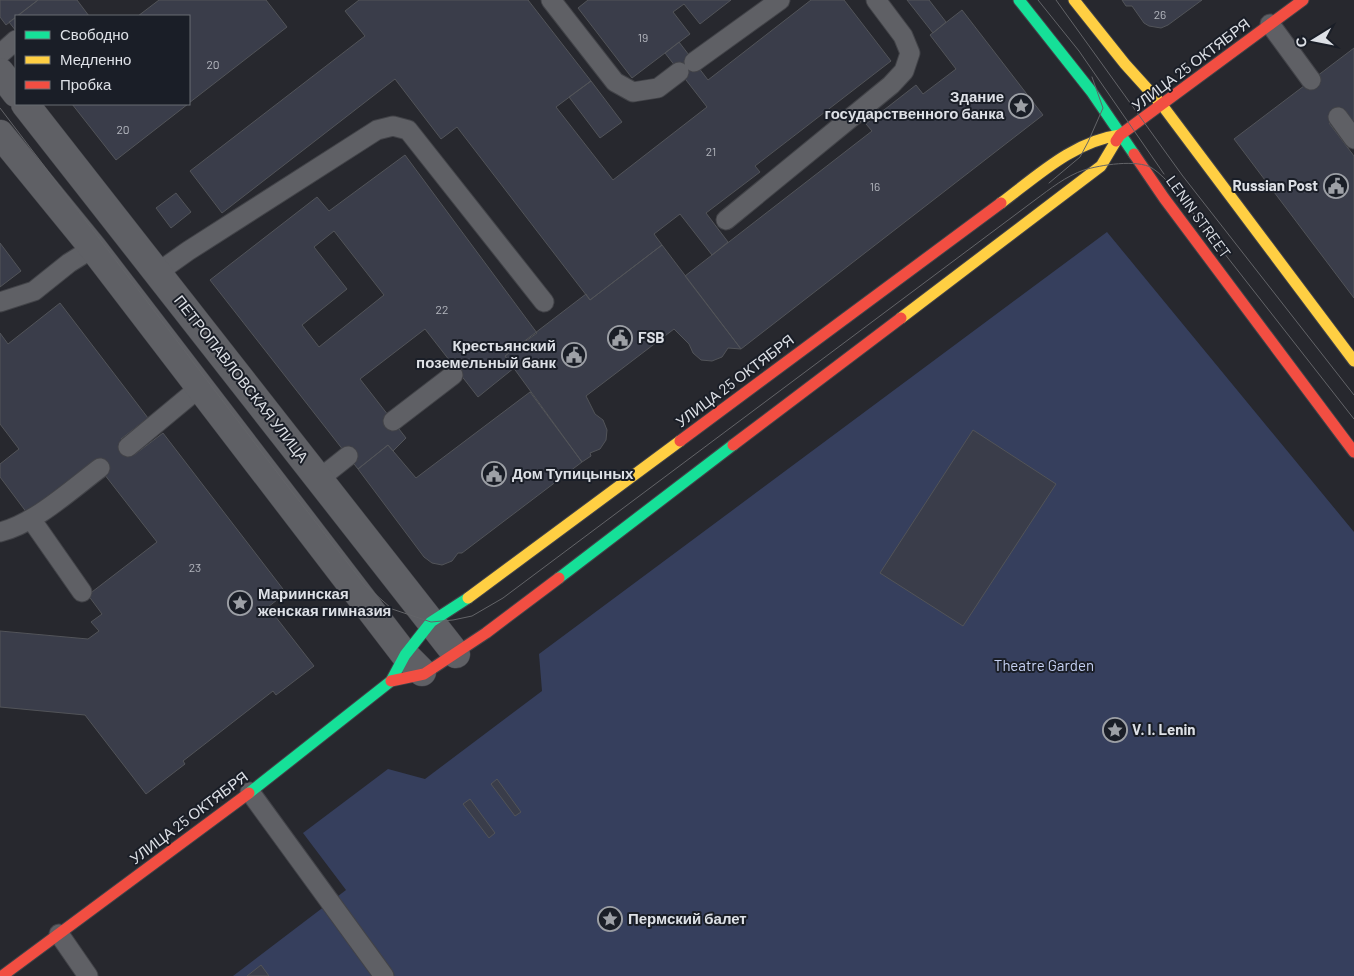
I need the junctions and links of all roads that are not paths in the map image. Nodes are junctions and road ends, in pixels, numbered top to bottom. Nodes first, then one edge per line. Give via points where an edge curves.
1 (551, 0) edge
2 (780, 0) edge
3 (876, 0) edge
4 (1019, 0) edge
5 (1074, 0) edge
6 (1303, 0) edge
7 (1270, 24) junction
8 (15, 41) edge
9 (0, 54) edge
10 (0, 72) edge
11 (1311, 80) dead end
12 (15, 91) edge
13 (26, 105) edge
14 (1162, 105) junction
15 (1338, 117) dead end
16 (0, 134) edge
17 (1120, 135) junction
18 (1354, 139) edge
19 (726, 220) dead end
20 (92, 248) junction
21 (157, 273) junction
22 (0, 302) edge
23 (544, 302) dead end
24 (1354, 361) edge
25 (453, 375) dead end
26 (200, 388) junction
27 (393, 421) dead end
28 (128, 447) dead end
29 (1354, 452) edge
30 (348, 456) dead end
31 (100, 468) dead end
32 (319, 480) junction
33 (30, 519) junction
34 (0, 532) edge
35 (82, 592) dead end
36 (431, 622) junction
37 (456, 654) junction
38 (406, 655) junction
39 (424, 674) junction
40 (391, 681) junction
41 (250, 792) junction
42 (59, 934) junction
43 (2, 976) edge
44 (88, 976) edge
45 (384, 976) edge

1 - 2 lane via 614,82 634,92 658,88
3 - 19 lane via 903,36 910,53 904,70 891,85
4 - 17 street, LENIN STREET via 1091,91
5 - 14 street
6 - 7 street, УЛИЦА 25 ОКТЯБРЯ
7 - 11 lane
7 - 14 street, УЛИЦА 25 ОКТЯБРЯ
8 - 9 lane
10 - 12 street
13 - 21 street, ПЕТРОПАВЛОВСКАЯ УЛИЦА
14 - 17 street, УЛИЦА 25 ОКТЯБРЯ
14 - 24 street
15 - 18 lane
16 - 20 street
17 - 29 street, LENIN STREET
17 - 36 street, УЛИЦА 25 ОКТЯБРЯ via 1088,142 1056,162
17 - 37 street, УЛИЦА 25 ОКТЯБРЯ via 1101,166
20 - 22 lane via 34,291
20 - 26 street
21 - 23 lane via 377,130 393,126 408,130
21 - 32 street, ПЕТРОПАВЛОВСКАЯ УЛИЦА
25 - 27 lane
26 - 28 lane
26 - 38 street
30 - 32 lane
31 - 33 lane
32 - 36 street, ПЕТРОПАВЛОВСКАЯ УЛИЦА
33 - 34 lane
33 - 35 lane
36 - 37 street, ПЕТРОПАВЛОВСКАЯ УЛИЦА
36 - 38 street, УЛИЦА 25 ОКТЯБРЯ
37 - 39 street, УЛИЦА 25 ОКТЯБРЯ
38 - 39 street
38 - 40 street, УЛИЦА 25 ОКТЯБРЯ
39 - 40 street, УЛИЦА 25 ОКТЯБРЯ
40 - 41 street, УЛИЦА 25 ОКТЯБРЯ
41 - 42 street, УЛИЦА 25 ОКТЯБРЯ
41 - 45 lane
42 - 43 street, УЛИЦА 25 ОКТЯБРЯ
42 - 44 lane

